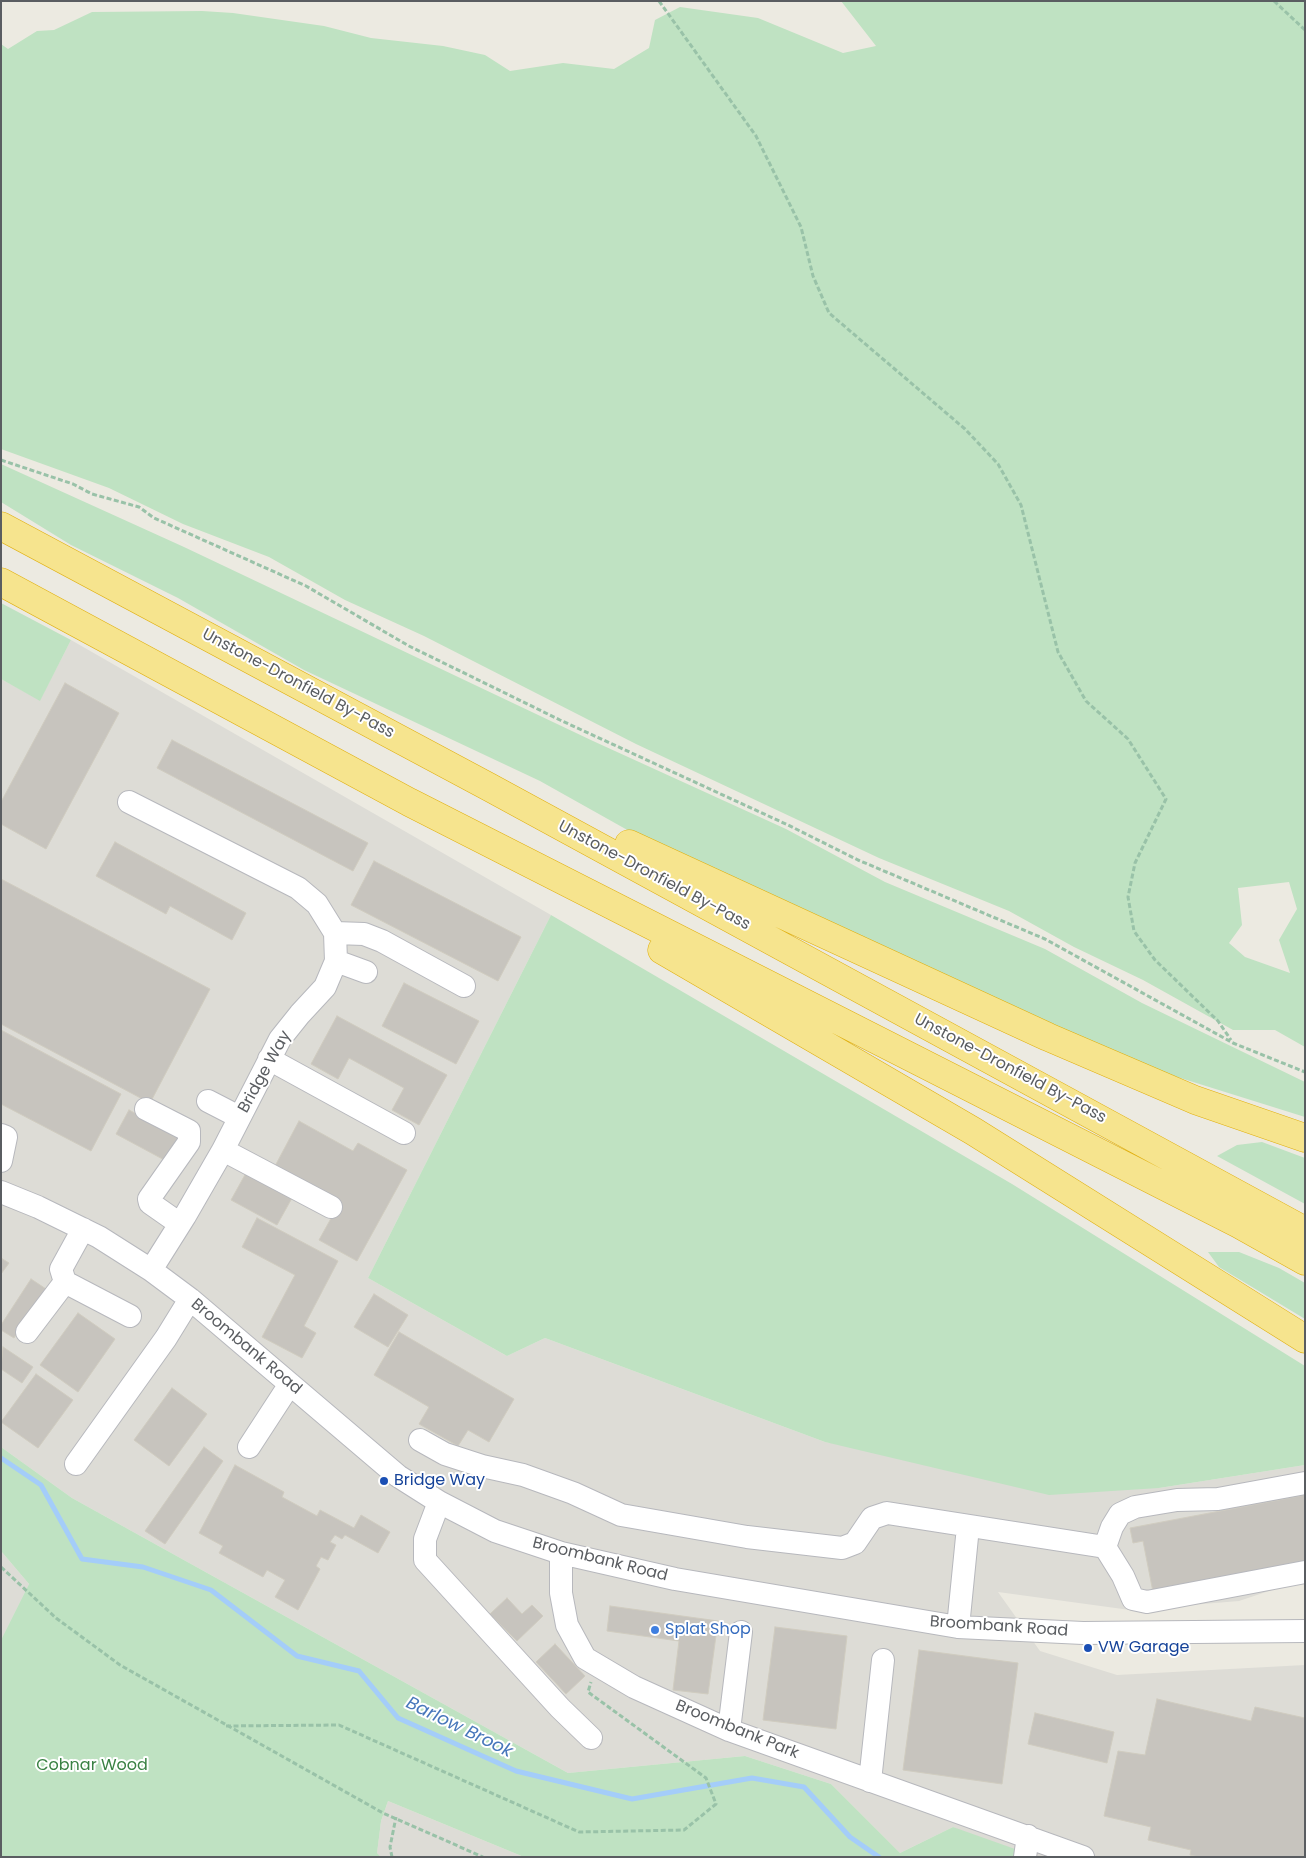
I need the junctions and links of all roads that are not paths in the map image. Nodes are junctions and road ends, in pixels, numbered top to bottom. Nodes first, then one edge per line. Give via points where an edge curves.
1 (1, 526) edge
2 (1, 582) edge
3 (490, 786) junction
4 (129, 802) dead end
5 (409, 802) junction
6 (335, 933) junction
7 (336, 961) junction
8 (366, 972) dead end
9 (464, 986) dead end
10 (269, 1059) junction
11 (208, 1101) dead end
12 (146, 1109) dead end
13 (239, 1117) junction
14 (404, 1133) dead end
15 (1, 1135) edge
16 (1305, 1138) edge
17 (223, 1150) junction
18 (1, 1162) edge
19 (1, 1192) edge
20 (331, 1207) dead end
21 (180, 1224) junction
22 (83, 1229) junction
23 (1305, 1230) edge
24 (1305, 1262) edge
25 (151, 1270) junction
26 (65, 1282) junction
27 (190, 1299) junction
28 (130, 1316) dead end
29 (28, 1332) dead end
30 (1305, 1339) edge
31 (290, 1384) junction
32 (420, 1440) dead end
33 (249, 1447) dead end
34 (76, 1464) dead end
35 (1305, 1483) edge
36 (439, 1502) junction
37 (968, 1527) junction
38 (1105, 1547) junction
39 (562, 1554) junction
40 (1305, 1572) edge
41 (958, 1627) junction
42 (1305, 1631) edge
43 (741, 1632) dead end
44 (883, 1660) dead end
45 (729, 1730) junction
46 (591, 1738) dead end
47 (870, 1781) junction
48 (1026, 1848) edge
49 (1083, 1857) edge

1 - 3 highway, Unstone-Dronfield By-Pass
2 - 5 highway, Unstone-Dronfield By-Pass
3 - 16 highway via 654,855 1048,1037 1195,1100
3 - 23 highway, Unstone-Dronfield By-Pass
4 - 6 street, Bridge Way via 298,888 317,904
5 - 24 highway, Unstone-Dronfield By-Pass via 1240,1224
5 - 30 highway via 973,1131
6 - 7 street, Bridge Way
6 - 9 street via 364,934 382,940
7 - 8 street
7 - 10 street, Bridge Way via 325,987 295,1020
10 - 13 street, Bridge Way
10 - 14 street
11 - 13 street
12 - 21 street via 189,1131 189,1142 149,1199
13 - 17 street, Bridge Way
15 - 18 street via 6,1137
17 - 20 street
17 - 21 street, Bridge Way
19 - 22 street, Broombank Road
21 - 25 street, Bridge Way
22 - 25 street, Broombank Road
22 - 26 street via 61,1270
25 - 27 street, Broombank Road
26 - 28 street
26 - 29 street
27 - 31 street, Broombank Road
27 - 34 street
31 - 33 street
31 - 36 street, Broombank Road via 398,1476
32 - 37 street via 445,1454 523,1475 621,1515 747,1536 842,1548 855,1543 872,1518 887,1513
35 - 38 street via 1218,1498 1135,1507 1120,1514
36 - 39 street, Broombank Road via 495,1531
36 - 46 street via 425,1539 425,1560
37 - 38 street
37 - 41 street
38 - 40 street via 1133,1599 1147,1602
39 - 41 street, Broombank Road via 675,1579
39 - 45 street, Broombank Park via 562,1593 567,1625 585,1658 634,1687
41 - 42 street, Broombank Road via 1084,1633
43 - 45 street
44 - 47 street
45 - 47 street, Broombank Park
47 - 48 street, Broombank Park via 996,1827
48 - 49 street, Broombank Park

